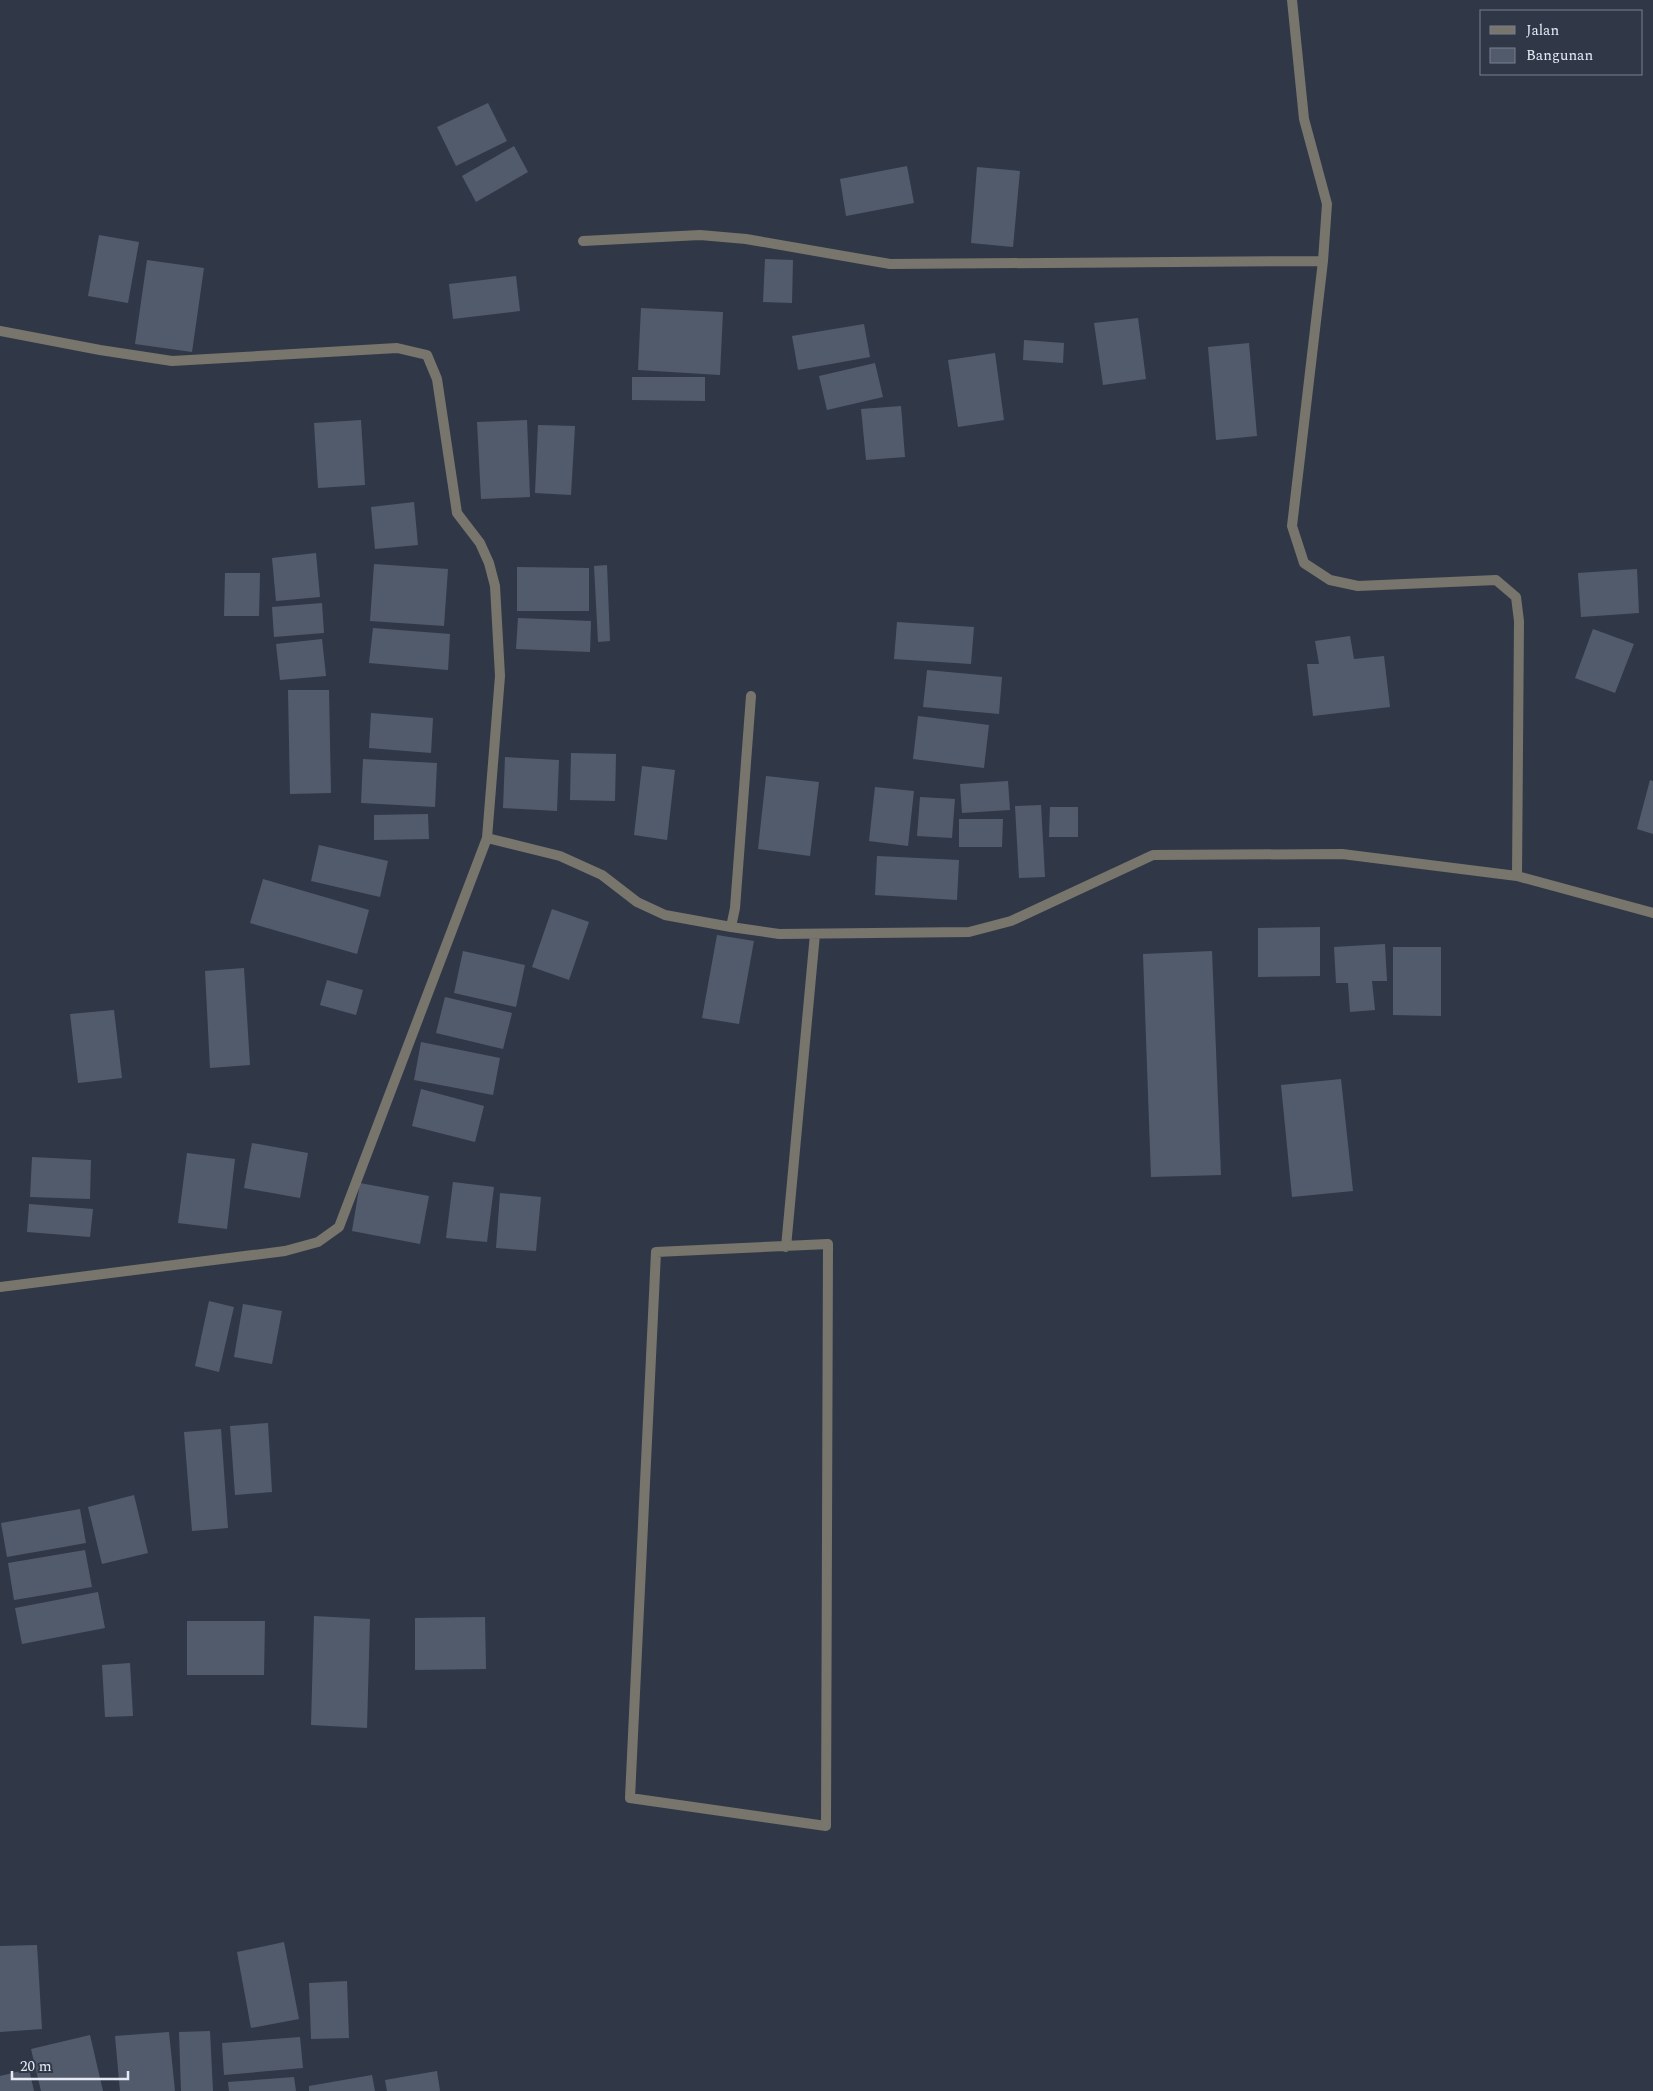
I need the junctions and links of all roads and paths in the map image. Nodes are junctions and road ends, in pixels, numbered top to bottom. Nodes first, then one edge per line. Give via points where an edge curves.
1 (1292, 0) edge
2 (583, 241) dead end
3 (1323, 261) junction
4 (0, 331) edge
5 (751, 696) dead end
6 (487, 838) junction
7 (1517, 876) junction
8 (1653, 913) edge
9 (731, 927) junction
10 (815, 934) junction
11 (786, 1246) junction
12 (0, 1287) edge

1 - 3 street via 1304,119 1327,204
2 - 3 street via 700,235 746,239 890,264
3 - 7 street via 1292,526 1304,563 1330,580 1358,586 1496,580 1516,597 1519,621
4 - 6 street via 172,361 397,348 427,356 437,378 457,513 480,543 495,586 500,676
5 - 9 street
6 - 9 street via 560,856 602,875 637,902 665,914
6 - 12 street via 339,1227 318,1242 285,1251
7 - 8 street
7 - 10 street via 1342,854 1153,855 1011,921 969,932
9 - 10 street via 779,934
10 - 11 street
11 - 11 street via 828,1244 826,1826 630,1798 656,1252

